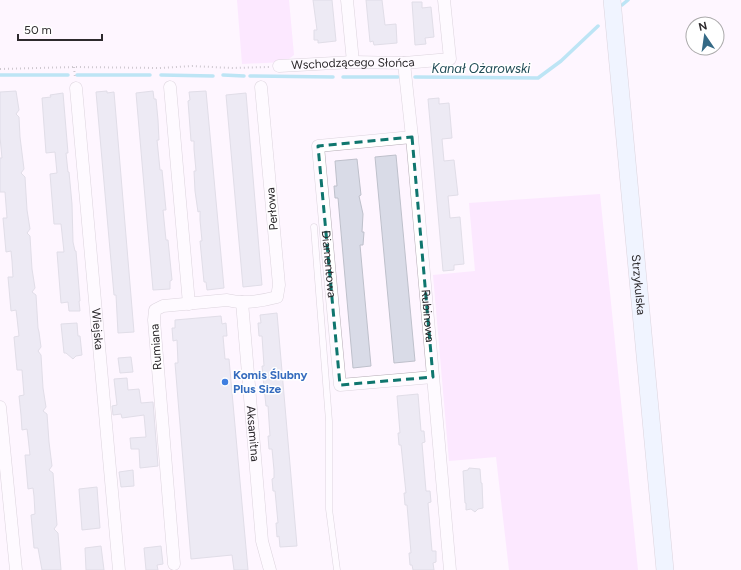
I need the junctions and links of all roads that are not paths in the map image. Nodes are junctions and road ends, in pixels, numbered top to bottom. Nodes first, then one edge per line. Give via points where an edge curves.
1 (347, 0) edge
2 (444, 0) edge
3 (612, 0) edge
4 (353, 62) junction
5 (404, 62) junction
6 (279, 66) road end
7 (170, 87) dead end
8 (261, 87) dead end
9 (76, 88) dead end
10 (412, 137) junction
11 (314, 227) dead end
12 (242, 302) junction
13 (189, 304) junction
14 (433, 377) junction
15 (0, 407) edge
16 (174, 564) dead end
17 (16, 570) edge
18 (118, 570) edge
19 (270, 570) edge
20 (337, 570) edge
21 (450, 570) edge
22 (665, 570) edge

1 - 4 street
2 - 5 street, Wschodzącego Słońca via 450,59
3 - 22 street, Strzykulska
4 - 5 street, Wschodzącego Słońca
4 - 6 street, Wschodzącego Słońca
5 - 10 street, Rubinowa
7 - 13 street
8 - 12 street, Perłowa via 279,284 277,297
9 - 18 street, Wiejska
10 - 14 street, Rubinowa
10 - 14 street, Diamentowa via 318,146 340,385
11 - 20 lane via 329,421 329,509
12 - 13 street via 227,300
12 - 19 street, Aksamitna via 262,541
13 - 16 street, Rumiana via 163,306 155,310 154,320
14 - 21 street, Rubinowa
15 - 17 street

